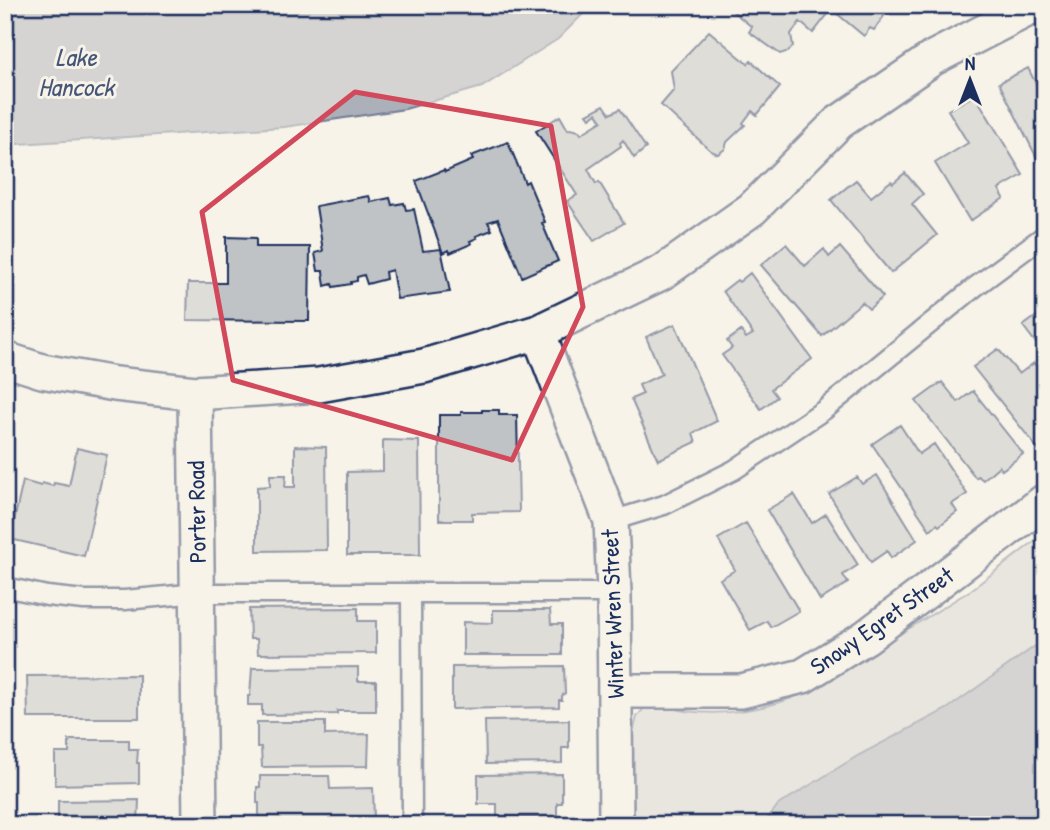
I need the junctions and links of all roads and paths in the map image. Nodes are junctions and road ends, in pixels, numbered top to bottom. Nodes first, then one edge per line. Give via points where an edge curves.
1 (1036, 5) edge
2 (1045, 236) edge
3 (538, 332) junction
4 (5, 359) edge
5 (195, 393) junction
6 (1045, 501) edge
7 (611, 521) junction
8 (5, 587) edge
9 (198, 593) junction
10 (411, 593) junction
11 (614, 593) junction
12 (615, 691) junction
13 (200, 825) edge
14 (412, 825) edge
15 (616, 825) edge

1 - 3 street via 933,58 838,123 752,209 663,272
2 - 7 lane via 824,410 734,470 664,505
3 - 5 street via 424,366 319,385
3 - 7 street, Winter Wren Street
4 - 5 street via 102,382
5 - 9 street, Porter Road
6 - 12 street, Snowy Egret Street via 866,637 803,676 741,691
7 - 11 street, Winter Wren Street
8 - 9 lane via 83,600
9 - 10 lane
9 - 13 street, Porter Road
10 - 11 lane
10 - 14 lane
11 - 12 street, Winter Wren Street
12 - 15 street, Winter Wren Street

